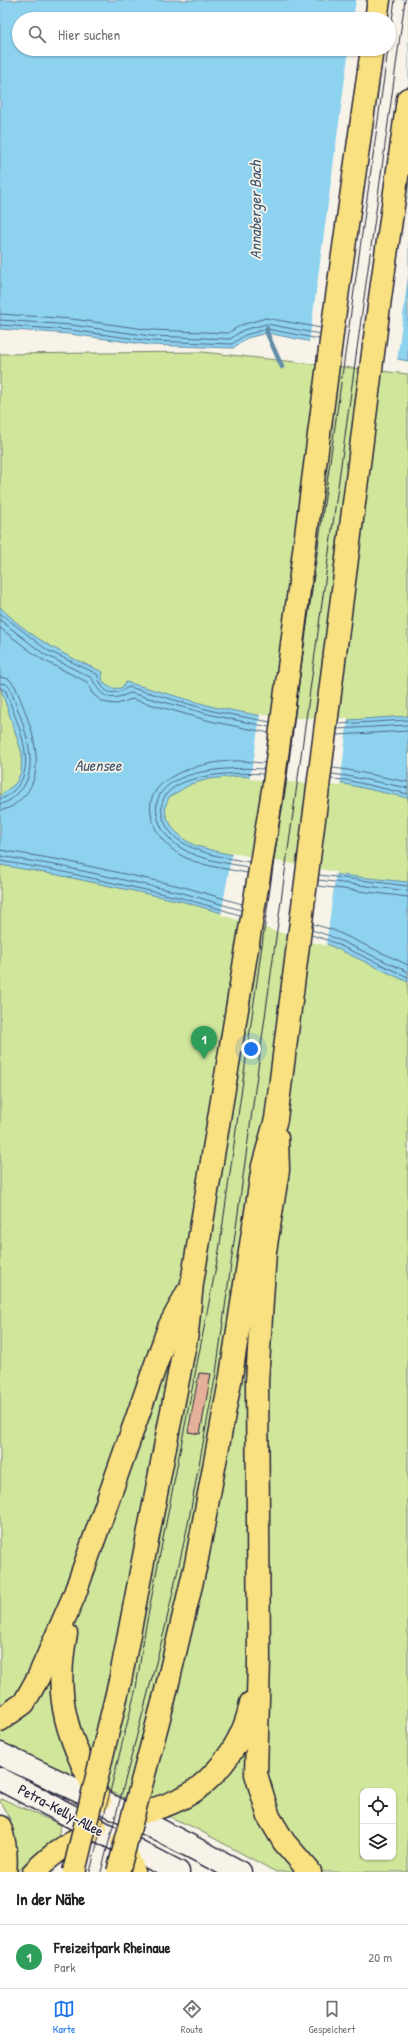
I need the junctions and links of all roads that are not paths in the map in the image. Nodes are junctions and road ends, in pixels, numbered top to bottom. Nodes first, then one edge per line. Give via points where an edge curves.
1 (379, 0) edge
2 (377, 12) edge
3 (371, 56) edge
4 (408, 99) edge
5 (276, 1118) junction
6 (192, 1283) junction
7 (74, 1596) junction
8 (259, 1659) junction
9 (0, 1720) edge
10 (0, 1754) edge
11 (0, 1779) edge
12 (101, 1801) junction
13 (113, 1822) junction
14 (0, 1827) edge
15 (122, 1842) junction
16 (4, 1872) edge
17 (34, 1872) edge
18 (74, 1872) edge
19 (118, 1872) edge
20 (134, 1872) edge
21 (178, 1872) edge
22 (240, 1872) edge
23 (310, 1872) edge

1 - 2 highway
3 - 6 highway via 334,318 274,784
4 - 5 highway via 377,322
5 - 8 highway via 278,1170 266,1251 257,1382
5 - 19 highway, bridge via 263,1166 231,1376 196,1564 164,1700
6 - 7 highway via 169,1327
6 - 18 highway, bridge via 182,1364 120,1681
7 - 9 highway via 39,1676 24,1703
7 - 12 highway via 60,1670 62,1704 77,1755
8 - 13 highway via 248,1718 233,1749 221,1766 196,1789 169,1804
8 - 23 highway via 256,1774 269,1817 284,1842
10 - 12 main road, Petra-Kelly-Allee
11 - 13 main road, Petra-Kelly-Allee
12 - 13 main road, Petra-Kelly-Allee
13 - 15 main road, Petra-Kelly-Allee
13 - 17 highway via 65,1845
13 - 22 main road
14 - 16 highway via 6,1860
15 - 20 highway
15 - 21 main road, Petra-Kelly-Allee

